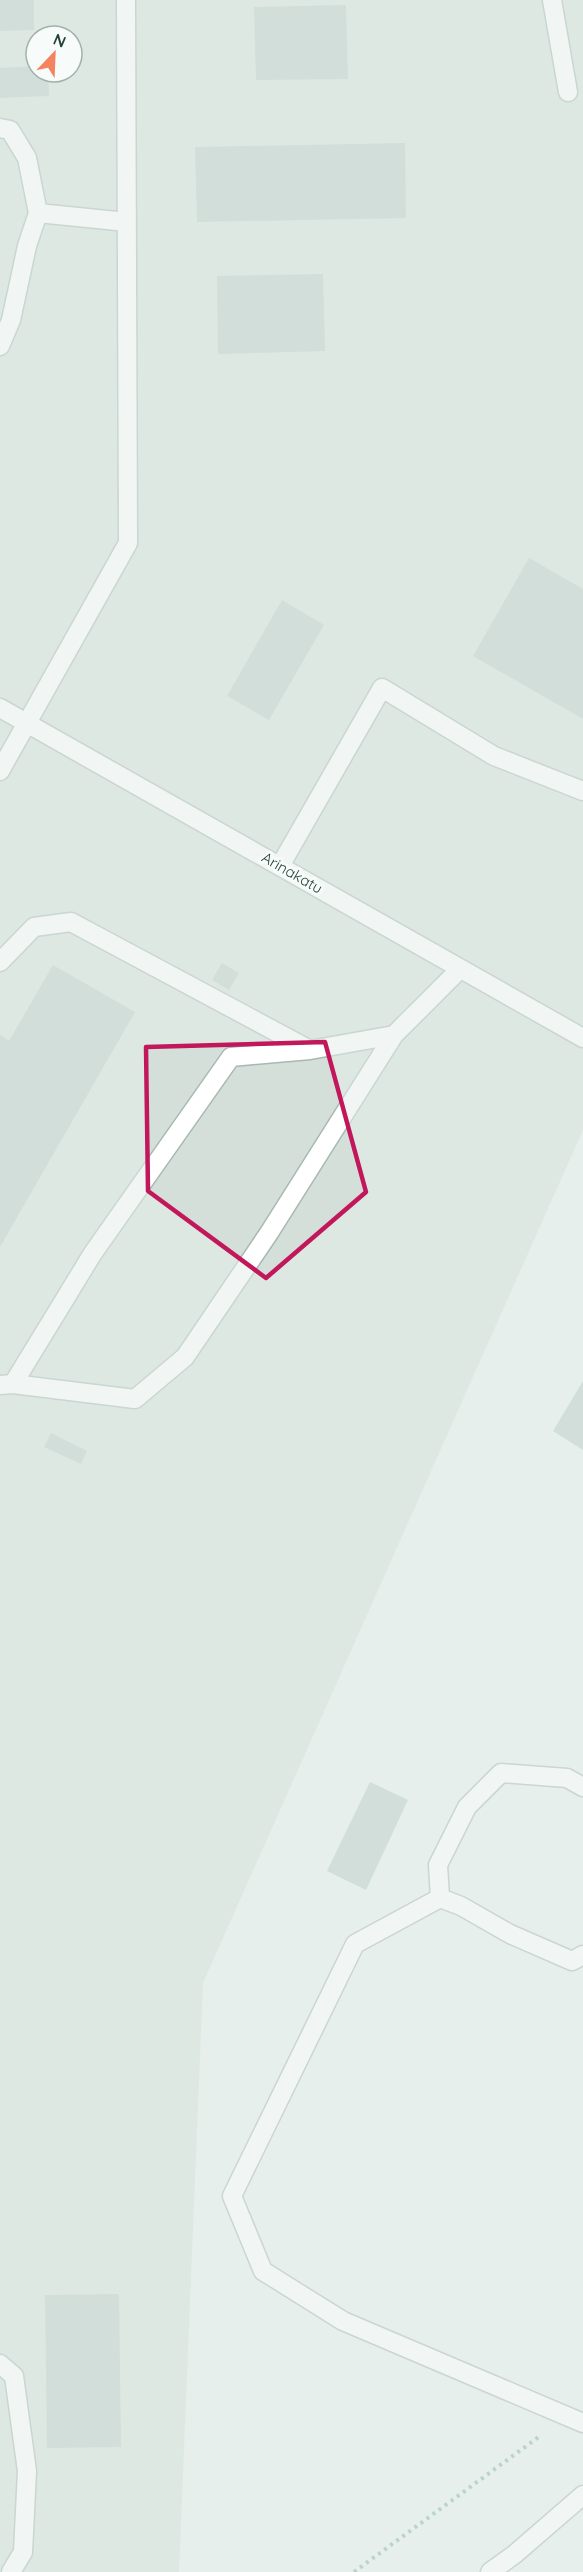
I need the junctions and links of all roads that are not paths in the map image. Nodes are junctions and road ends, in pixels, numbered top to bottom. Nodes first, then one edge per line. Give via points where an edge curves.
1 (126, 0) edge
2 (552, 0) edge
3 (568, 92) dead end
4 (0, 128) edge
5 (38, 213) junction
6 (127, 222) junction
7 (0, 346) edge
8 (0, 708) edge
9 (27, 723) junction
10 (0, 771) edge
11 (583, 791) edge
12 (280, 866) junction
13 (0, 962) edge
14 (460, 969) junction
15 (394, 1035) junction
16 (583, 1038) edge
17 (310, 1050) junction
18 (6, 1385) edge
19 (583, 1787) edge
20 (440, 1898) junction
21 (583, 1956) edge
22 (0, 2364) edge
23 (576, 2420) edge
24 (583, 2496) edge
25 (11, 2572) edge
26 (490, 2572) edge

1 - 6 street
2 - 3 street
4 - 5 street via 10,130 27,158
5 - 6 street
5 - 7 street via 11,320
6 - 9 street via 128,543
8 - 9 street, Arinakatu
9 - 10 street
9 - 12 street, Arinakatu
11 - 12 street via 494,756 382,688
12 - 14 street, Arinakatu
13 - 17 street via 34,927 71,922
14 - 15 street
14 - 16 street, Arinakatu
15 - 17 street
15 - 18 street via 185,1357 135,1399
17 - 18 street via 231,1057
19 - 20 street via 567,1778 501,1773 467,1807 438,1864
20 - 21 street via 572,1961
20 - 23 street via 355,1944 232,2196 263,2271 344,2320
22 - 25 street via 14,2376 27,2471 23,2552
24 - 26 street

